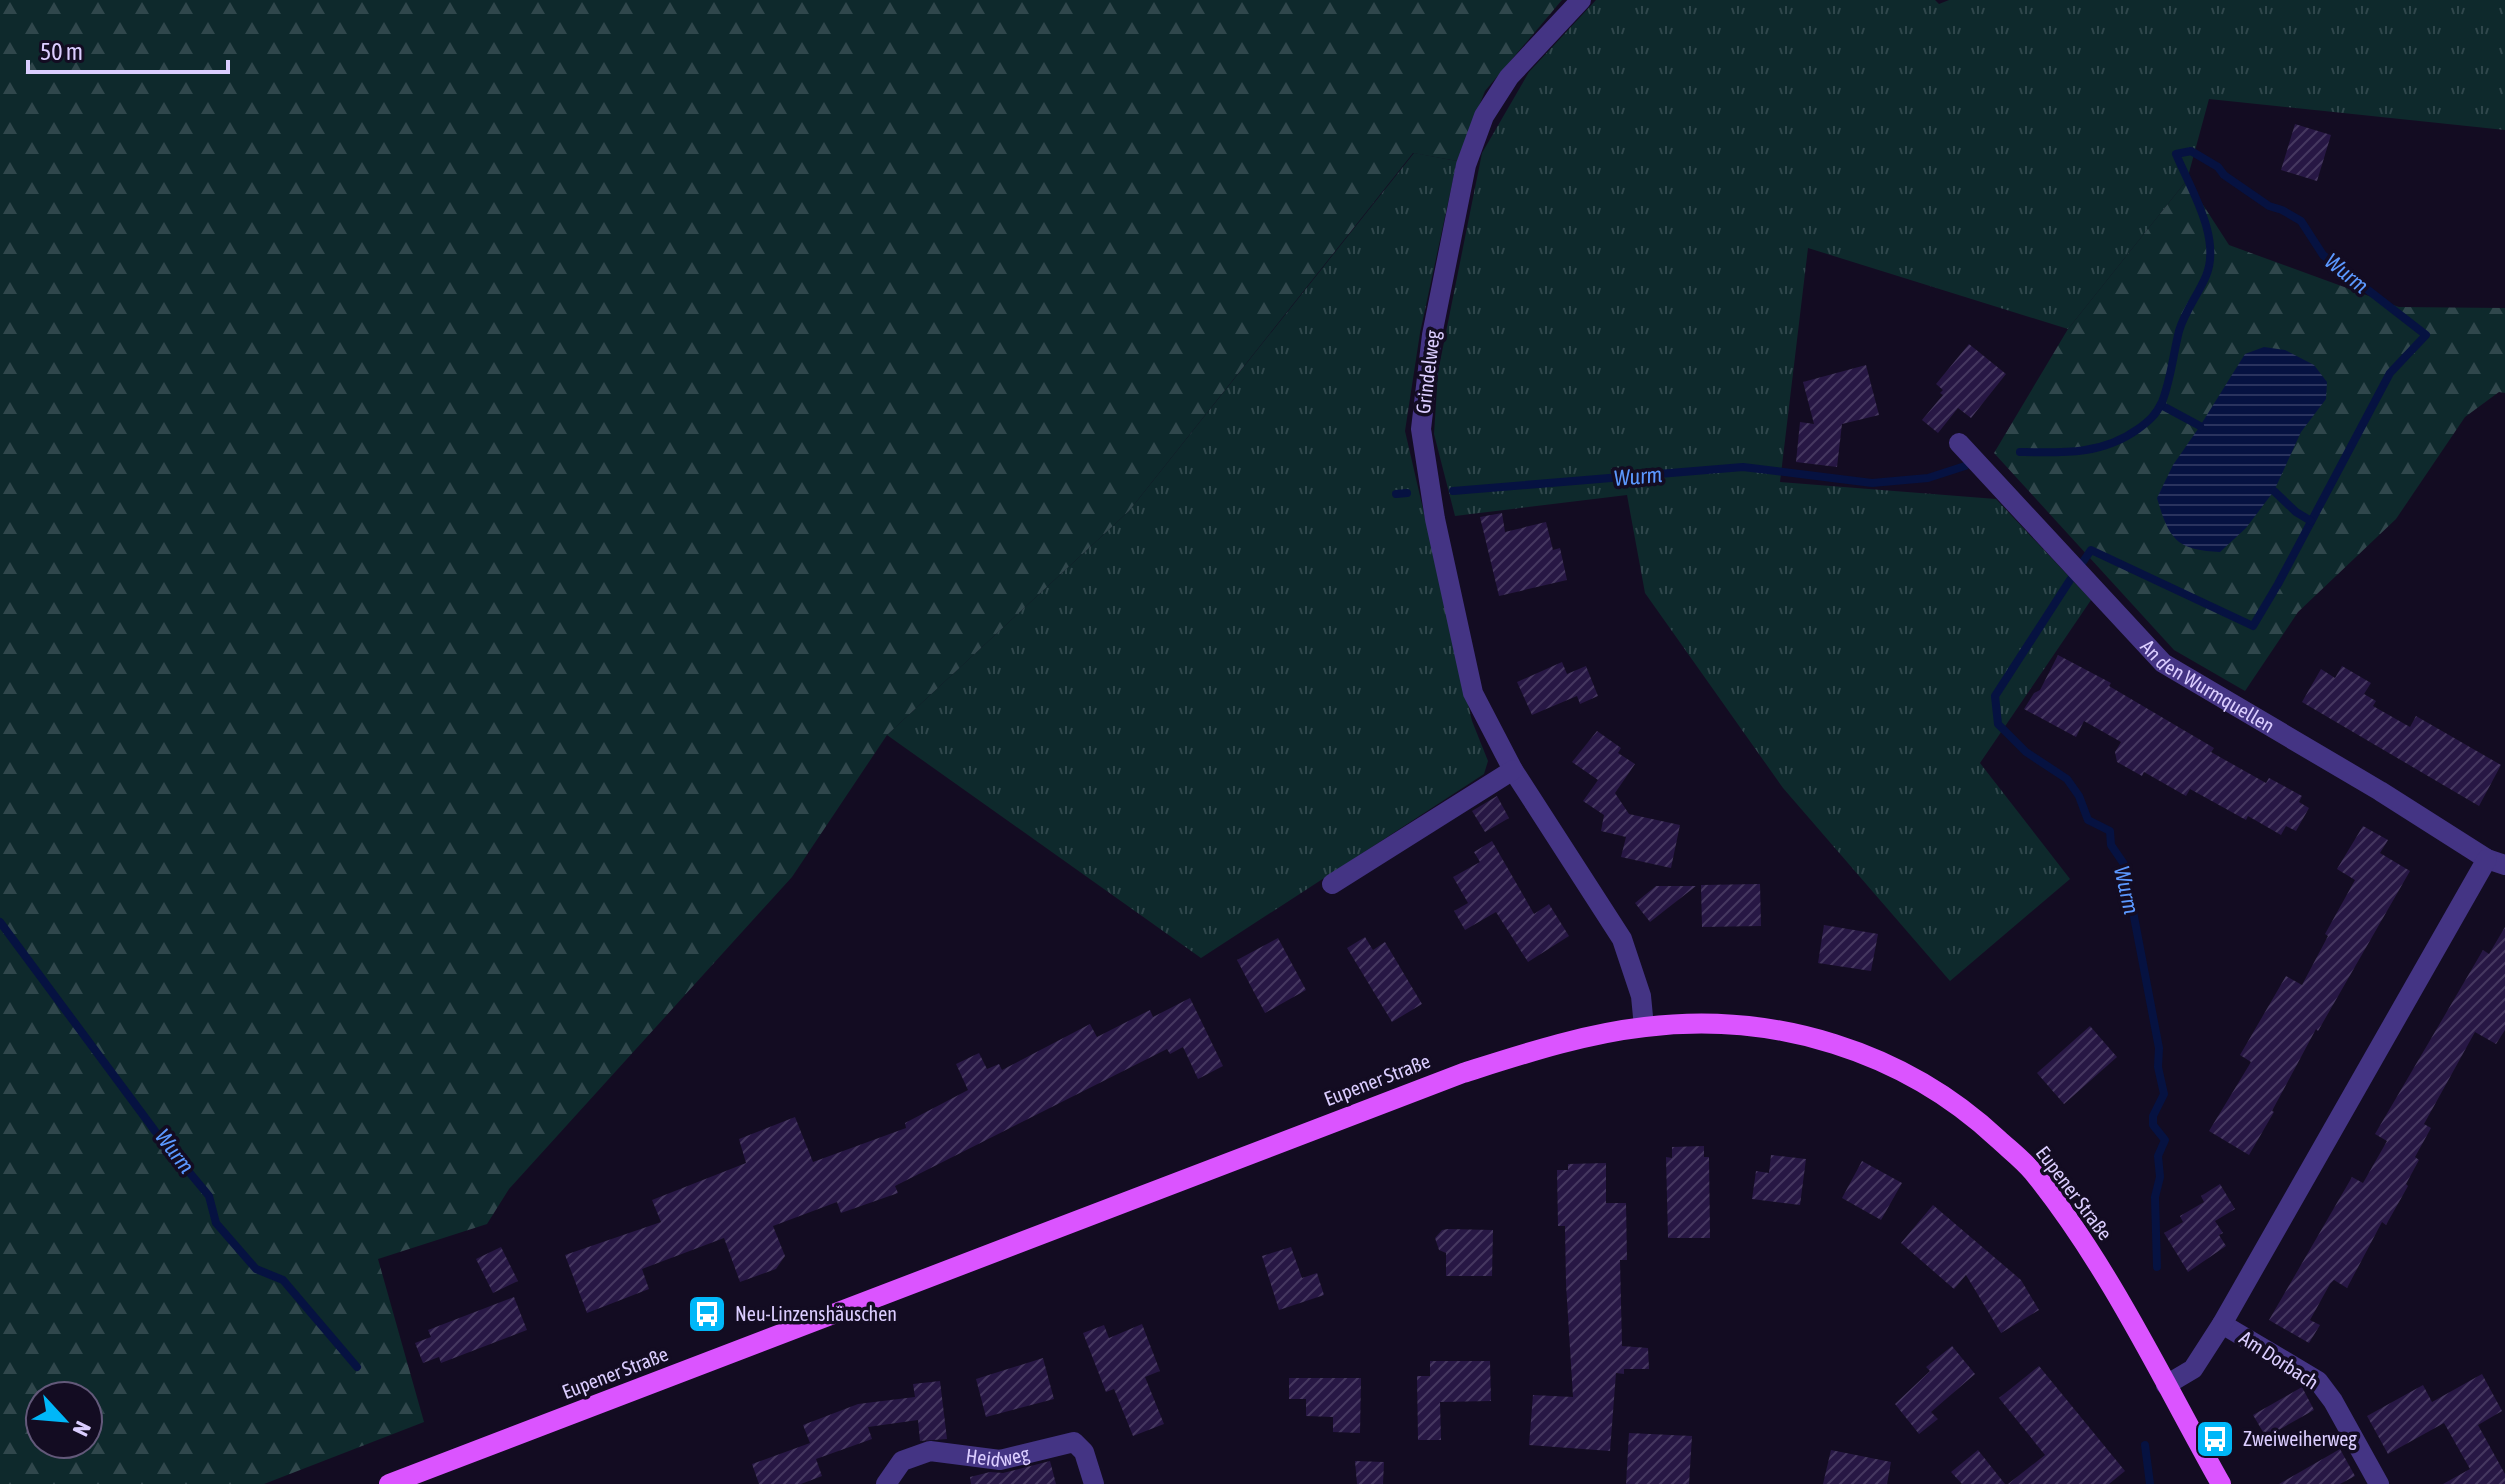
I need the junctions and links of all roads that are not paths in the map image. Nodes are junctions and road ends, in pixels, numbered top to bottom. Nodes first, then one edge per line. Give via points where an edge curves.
1 (1581, 0) edge
2 (1959, 443) dead end
3 (1513, 770) junction
4 (2496, 862) edge
5 (1332, 884) dead end
6 (1644, 1027) junction
7 (2222, 1324) junction
8 (2166, 1385) junction
9 (389, 1484) edge
10 (886, 1484) edge
11 (1094, 1484) edge
12 (2221, 1484) edge
13 (2379, 1484) edge

1 - 3 street, Grindelweg via 1509,77 1484,116 1466,165 1432,335 1421,429 1473,693
2 - 4 street, An den Wurmquellen via 2163,663
3 - 5 street
3 - 6 street, Grindelweg via 1622,939 1641,996
4 - 7 street
6 - 8 main road, Eupener Straße via 1764,1027 1875,1057 1931,1086 1975,1117 2031,1169 2074,1225
6 - 9 main road, Eupener Straße via 1544,1047 1463,1073
7 - 8 street via 2193,1369
7 - 13 street, Am Dorbach via 2318,1381
8 - 12 main road, Eupener Straße
10 - 11 street, Heidweg via 902,1461 930,1451 1000,1460 1074,1442 1084,1452

